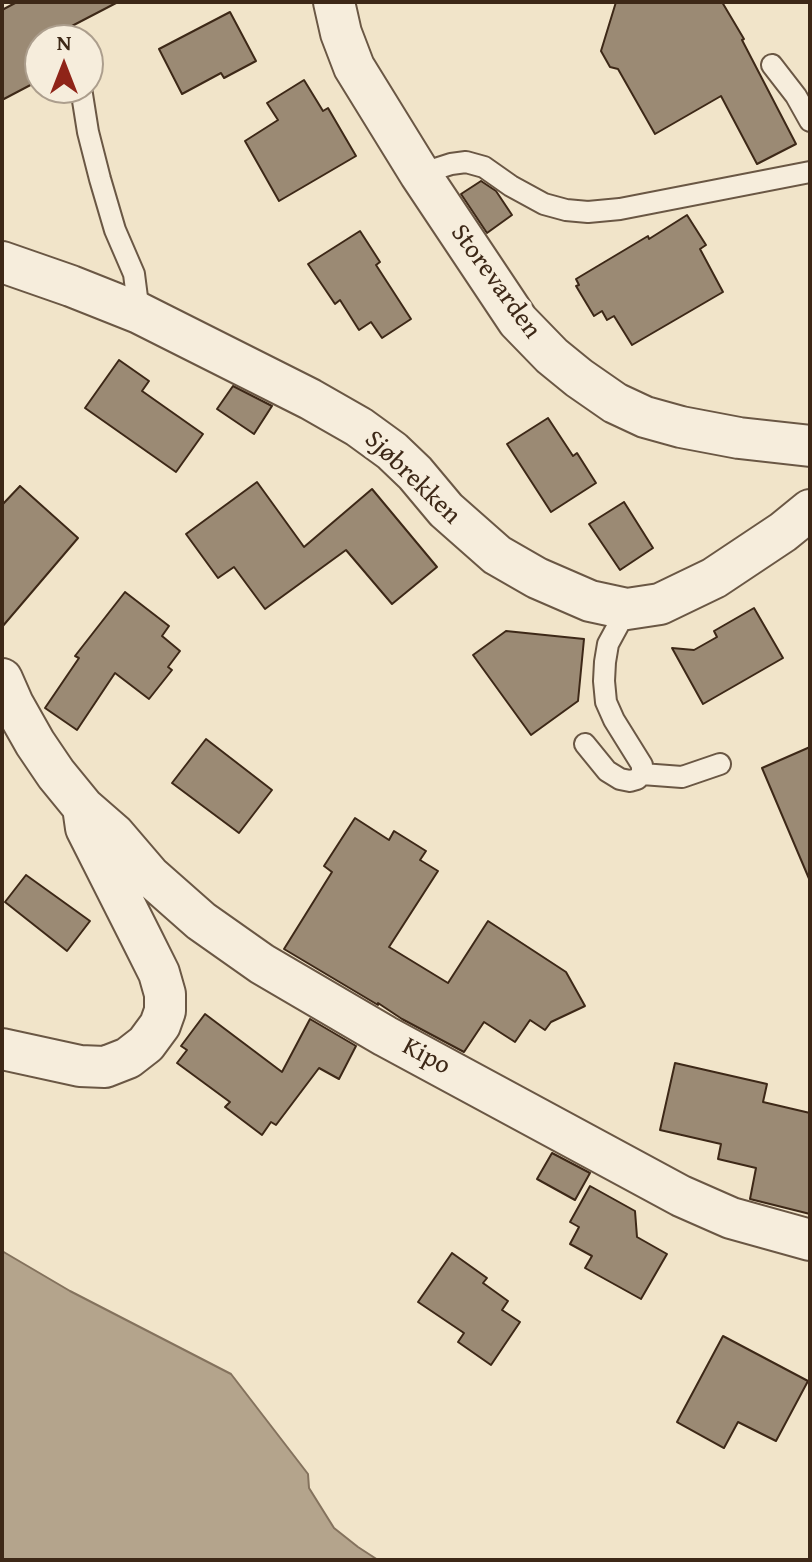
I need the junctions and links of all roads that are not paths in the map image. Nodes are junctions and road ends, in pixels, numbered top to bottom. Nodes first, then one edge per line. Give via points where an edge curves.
1 (334, 2) edge
2 (772, 65) dead end
3 (84, 104) edge
4 (810, 121) edge
5 (810, 172) edge
6 (420, 174) junction
7 (2, 262) edge
8 (139, 313) junction
9 (810, 446) edge
10 (810, 510) edge
11 (627, 609) junction
12 (2, 679) edge
13 (585, 744) dead end
14 (720, 764) dead end
15 (642, 774) junction
16 (83, 807) junction
17 (2, 1049) edge
18 (810, 1240) edge

1 - 6 street, Storevarden via 354,67
2 - 4 lane
3 - 8 lane via 115,230 134,274
5 - 6 lane via 588,212 544,204 484,167 466,162
6 - 9 street, Storevarden via 518,321 579,378 615,403 657,420 739,438
7 - 8 street, Sjøbrekken
8 - 11 street, Sjøbrekken via 359,427 392,451 497,555 590,601
10 - 11 street, Sjøbrekken via 714,578 660,604
11 - 15 lane via 608,644 604,681 606,702 642,765
12 - 16 street via 35,743
13 - 15 lane via 620,779 630,781
14 - 15 lane via 682,777
16 - 17 street via 86,828 159,973 165,1011 146,1044 105,1067
16 - 18 street, Kipo via 201,921 262,964 681,1196 731,1218

